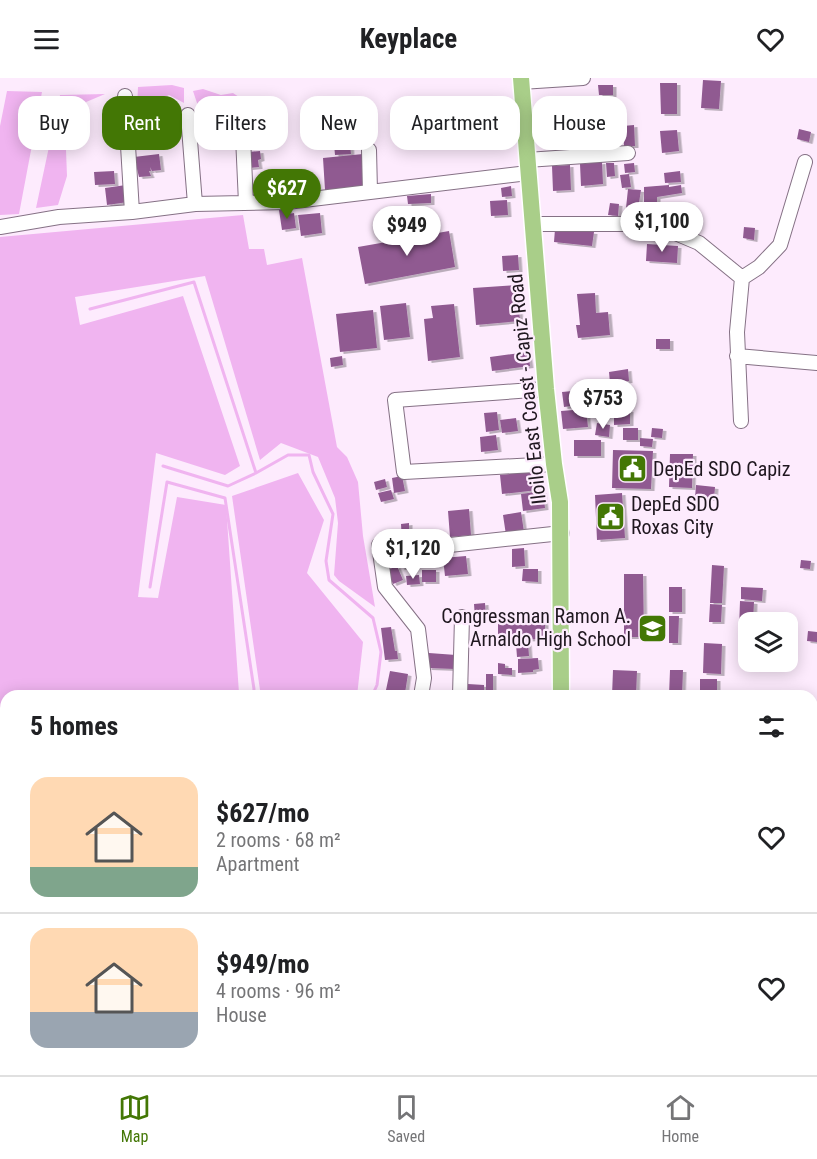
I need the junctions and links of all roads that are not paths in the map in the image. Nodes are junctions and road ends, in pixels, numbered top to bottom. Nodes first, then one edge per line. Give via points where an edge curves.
1 (583, 78) edge
2 (521, 80) edge
3 (188, 115) dead end
4 (128, 150) edge
5 (244, 150) edge
6 (369, 150) dead end
7 (628, 153) dead end
8 (805, 162) dead end
9 (527, 167) junction
10 (369, 191) junction
11 (246, 203) junction
12 (195, 204) junction
13 (132, 212) junction
14 (532, 224) junction
15 (0, 227) edge
16 (742, 278) junction
17 (736, 356) junction
18 (817, 363) edge
19 (546, 389) junction
20 (741, 421) dead end
21 (554, 464) junction
22 (562, 532) junction
23 (379, 545) dead end
24 (422, 548) dead end
25 (462, 617) dead end
26 (423, 690) edge
27 (460, 690) edge
28 (561, 690) edge

1 - 2 street
2 - 9 main road, Iloilo East Coast - Capiz Road
3 - 12 street
4 - 13 street
5 - 11 street
6 - 10 street
7 - 9 street
8 - 16 street via 780,245
9 - 10 street
9 - 14 main road, Iloilo East Coast - Capiz Road
10 - 11 street
11 - 12 street
12 - 13 street
13 - 15 street via 60,217
14 - 16 street via 654,224 699,243
14 - 19 main road, Iloilo East Coast - Capiz Road
16 - 17 street
17 - 18 street
17 - 20 street
19 - 21 main road, Iloilo East Coast - Capiz Road
19 - 21 street via 395,400 404,471
21 - 22 main road, Iloilo East Coast - Capiz Road
22 - 24 street
22 - 28 main road, Iloilo East Coast - Capiz Road
23 - 26 street via 386,587 418,629
25 - 27 street

